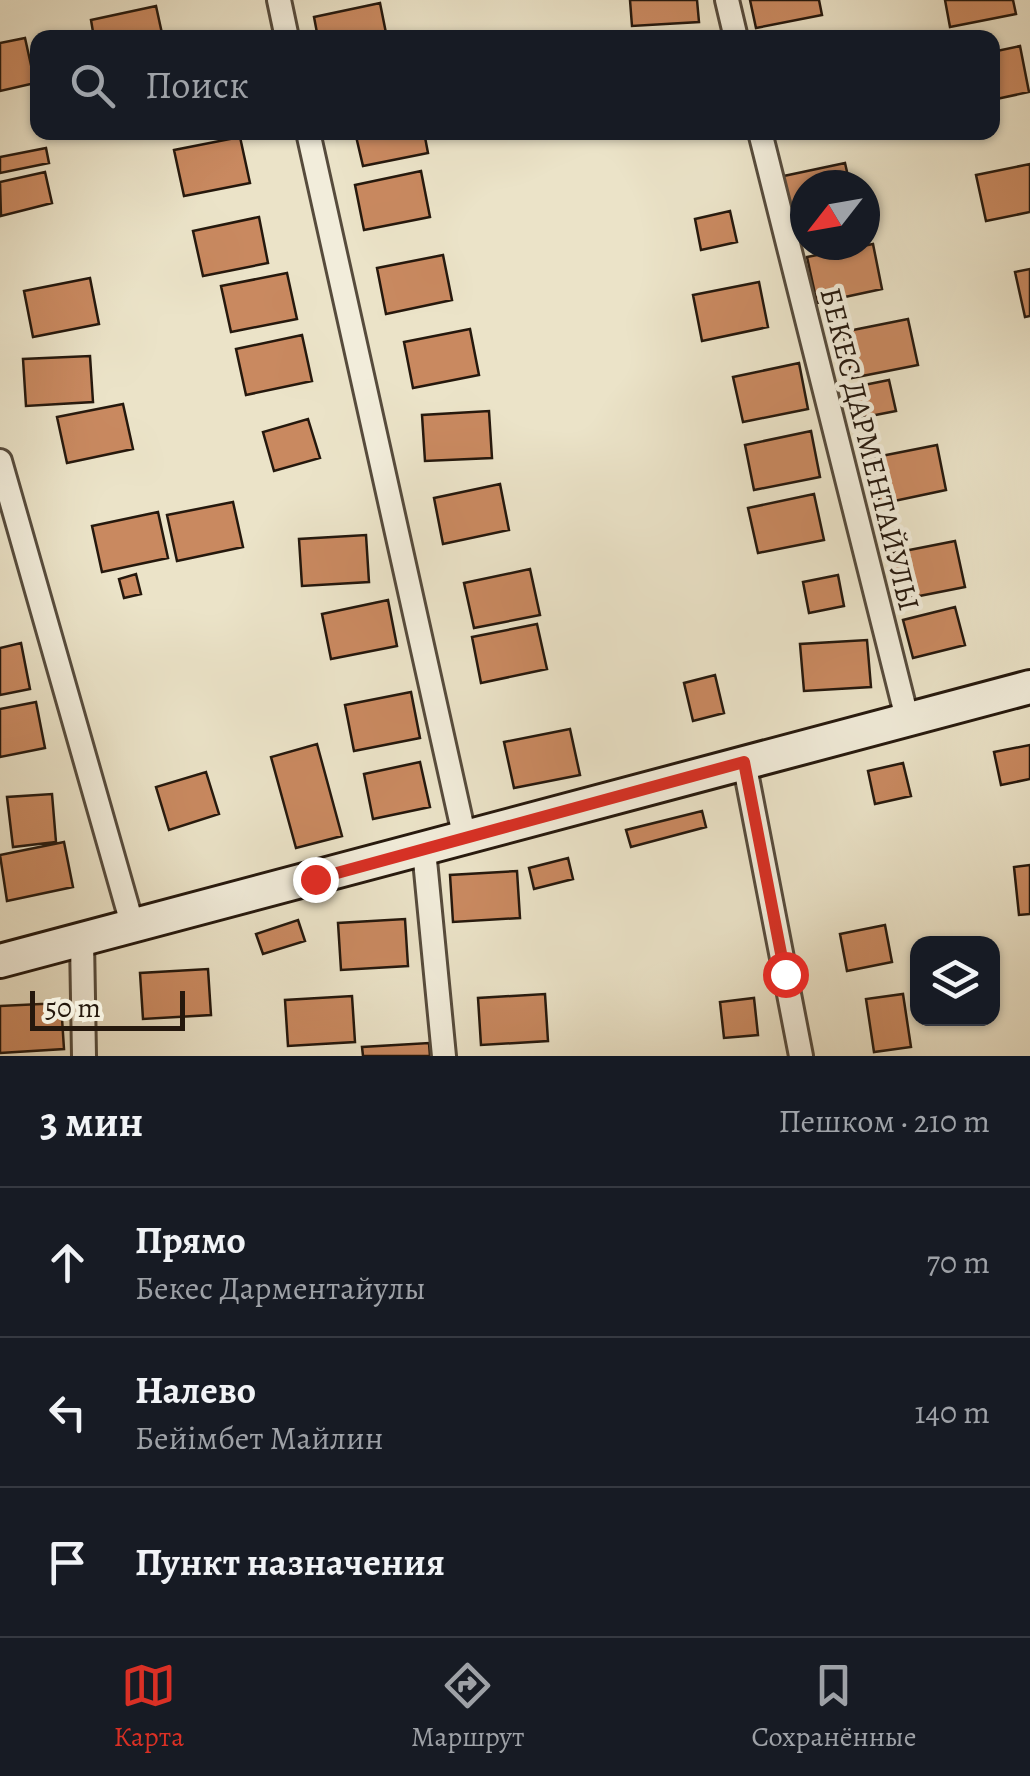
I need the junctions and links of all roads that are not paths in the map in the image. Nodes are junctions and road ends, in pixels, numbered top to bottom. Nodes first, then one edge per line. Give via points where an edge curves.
1 (279, 0) edge
2 (726, 0) edge
3 (285, 30) edge
4 (734, 30) edge
5 (310, 140) edge
6 (762, 140) edge
7 (0, 461) edge
8 (1030, 688) edge
9 (908, 722) junction
10 (744, 762) junction
11 (466, 840) junction
12 (424, 850) junction
13 (133, 927) junction
14 (82, 941) junction
15 (0, 961) edge
16 (84, 1056) edge
17 (444, 1056) edge
18 (800, 1056) edge

1 - 3 street
2 - 4 street
5 - 11 street
6 - 9 street, БЕКЕС ДАРМЕНТАЙУЛЫ
7 - 13 street
8 - 9 street
9 - 10 street
10 - 11 street
10 - 18 street
11 - 12 street
12 - 13 street
12 - 17 street
13 - 14 street
14 - 15 street
14 - 16 street

